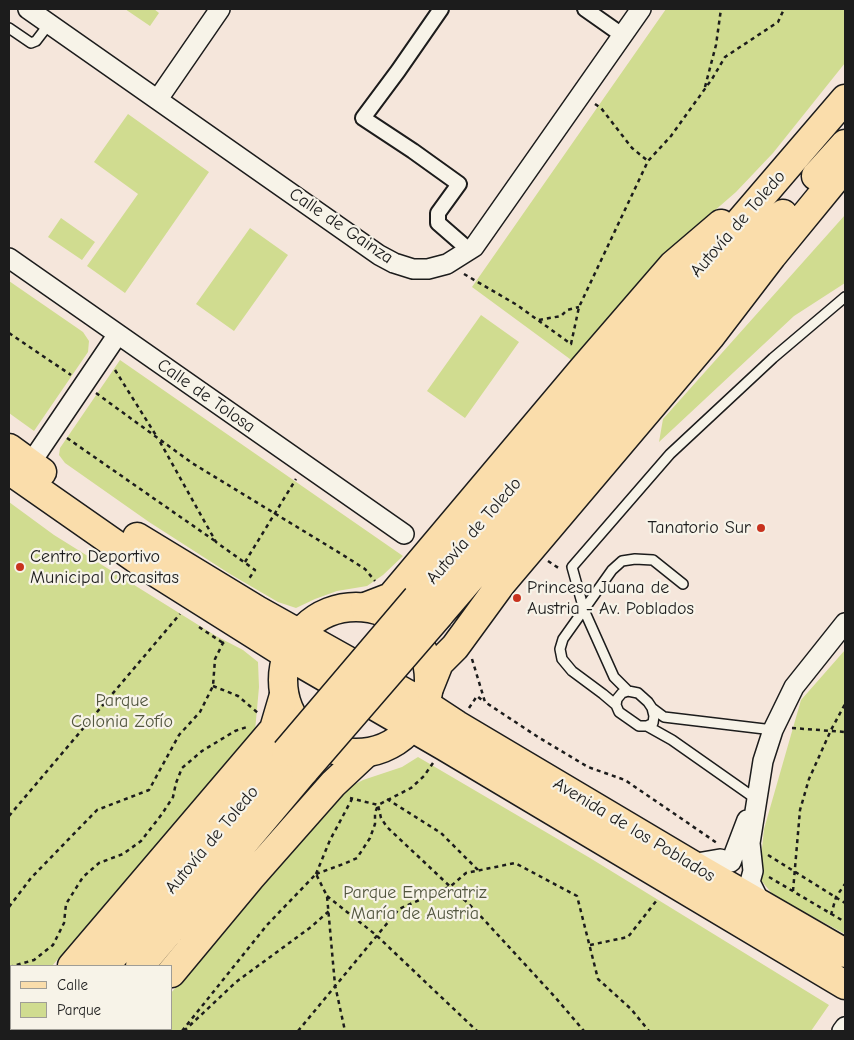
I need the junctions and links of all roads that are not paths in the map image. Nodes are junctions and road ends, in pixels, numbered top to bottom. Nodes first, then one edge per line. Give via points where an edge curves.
1 (28, 9) edge
2 (220, 9) edge
3 (441, 9) edge
4 (585, 9) edge
5 (641, 9) edge
6 (49, 24) junction
7 (9, 28) edge
8 (622, 35) junction
9 (845, 98) edge
10 (158, 99) junction
11 (845, 144) edge
12 (794, 160) junction
13 (845, 167) edge
14 (845, 185) edge
15 (469, 250) junction
16 (9, 258) edge
17 (845, 297) edge
18 (118, 334) junction
19 (710, 337) junction
20 (16, 461) edge
21 (404, 534) dead end
22 (684, 584) dead end
23 (366, 607) junction
24 (584, 610) junction
25 (845, 622) edge
26 (293, 644) junction
27 (628, 691) junction
28 (284, 695) junction
29 (427, 696) junction
30 (616, 705) junction
31 (652, 708) junction
32 (647, 726) junction
33 (411, 727) junction
34 (774, 728) junction
35 (365, 754) junction
36 (296, 761) junction
37 (756, 799) junction
38 (691, 864) junction
39 (761, 905) junction
40 (716, 908) junction
41 (845, 953) edge
42 (73, 965) edge
43 (106, 965) edge
44 (141, 965) edge
45 (172, 972) edge
46 (845, 972) edge
47 (845, 985) edge
48 (845, 1027) edge
49 (842, 1031) edge

1 - 6 street, Calle de Gainza
2 - 10 street
3 - 15 street via 363,118 459,184 438,213 438,223
4 - 8 street
5 - 8 street, Calle de Gainza
6 - 7 lane via 31,43
6 - 10 street, Calle de Gainza
8 - 15 street, Calle de Gainza
9 - 12 main road, Autovía de Toledo
10 - 15 street, Calle de Gainza via 378,255 394,263 413,269 428,269 448,264
11 - 36 main road, Autovía de Toledo, bridge via 439,615
12 - 23 main road via 673,265 391,597
12 - 36 main road, Autovía de Toledo, bridge via 417,598
13 - 19 main road
14 - 19 street
16 - 18 street, Calle de Tolosa
17 - 24 lane via 773,358 670,454 572,568
18 - 20 street via 54,429
18 - 21 street, Calle de Tolosa
19 - 29 main road via 501,584 455,647 438,663
20 - 26 main road, Avenida de los Poblados via 163,554
20 - 26 main road, Avenida de los Poblados via 154,572 247,630
22 - 24 lane via 653,560 622,561
23 - 26 main road via 351,606 323,614
23 - 29 main road via 400,621 418,641 427,663
24 - 27 lane via 614,678
24 - 30 lane via 563,639 562,659 572,671
25 - 34 street via 794,687
26 - 28 main road via 283,674
26 - 29 main road, Avenida de los Poblados
26 - 33 main road, Avenida de los Poblados
27 - 30 lane via 622,693
27 - 31 lane via 638,693
28 - 35 main road via 296,722 307,734 335,749
28 - 42 main road via 274,728
29 - 33 main road
29 - 38 main road, Avenida de los Poblados via 466,730
30 - 32 lane via 629,720 639,726
31 - 32 lane via 653,723
31 - 34 lane via 664,717
32 - 37 lane
33 - 35 main road via 384,748
33 - 40 main road, Avenida de los Poblados
34 - 37 street via 763,761
35 - 45 main road via 333,784
36 - 43 main road, Autovía de Toledo
36 - 44 main road, Autovía de Toledo
37 - 38 street via 732,862 720,859
37 - 39 street via 750,843 750,882
38 - 39 main road, Avenida de los Poblados
39 - 41 main road, Avenida de los Poblados
40 - 46 main road, Avenida de los Poblados via 764,928
40 - 47 main road, Avenida de los Poblados
48 - 49 street

